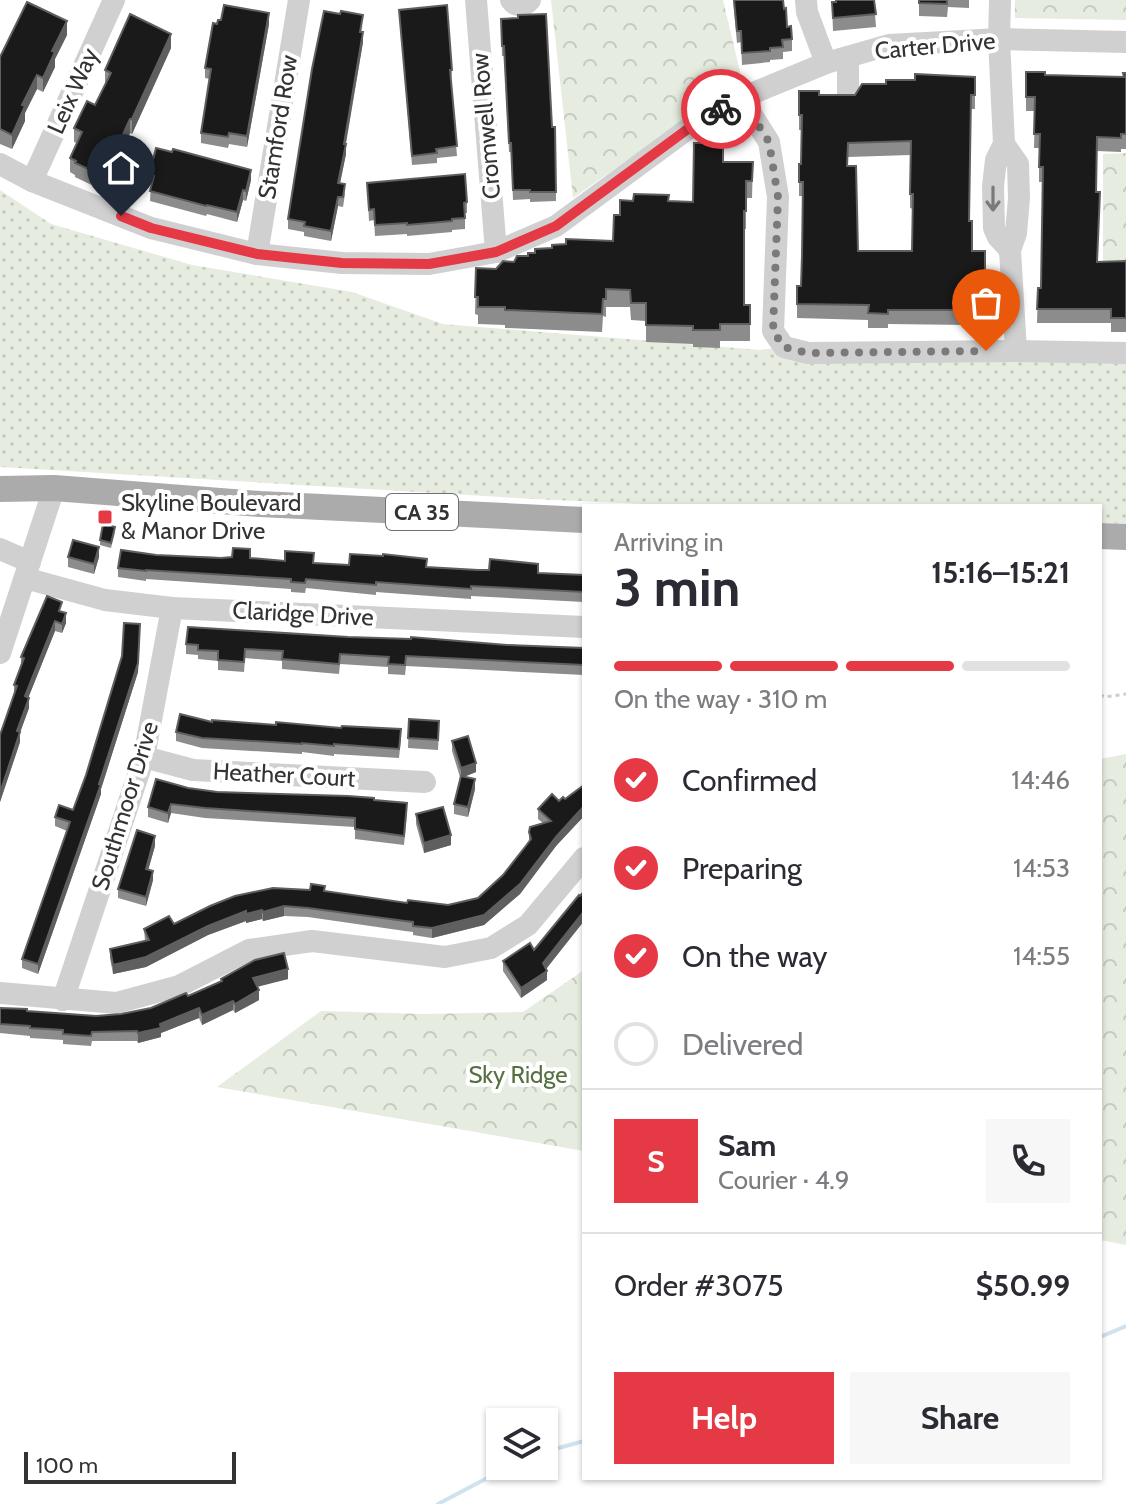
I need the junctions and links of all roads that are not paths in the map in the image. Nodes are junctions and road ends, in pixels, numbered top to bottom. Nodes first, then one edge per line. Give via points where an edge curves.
1 (114, 0) edge
2 (299, 0) edge
3 (476, 0) edge
4 (511, 0) edge
5 (530, 0) edge
6 (806, 0) edge
7 (1000, 0) edge
8 (999, 39) junction
9 (1126, 42) edge
10 (848, 57) junction
11 (826, 63) junction
12 (848, 96) edge
13 (741, 98) junction
14 (0, 164) edge
15 (32, 181) junction
16 (496, 252) junction
17 (257, 254) junction
18 (1016, 351) junction
19 (1126, 353) edge
20 (54, 488) junction
21 (0, 489) edge
22 (582, 520) edge
23 (1102, 536) edge
24 (1126, 537) edge
25 (0, 549) edge
26 (27, 570) junction
27 (7, 606) edge
28 (172, 608) junction
29 (582, 627) edge
30 (0, 653) edge
31 (144, 757) junction
32 (425, 782) dead end
33 (582, 860) edge
34 (0, 993) edge
35 (63, 1000) junction

1 - 15 street, Leix Way
2 - 17 street, Stamford Row
3 - 16 street, Cromwell Row
4 - 5 street via 520,6
6 - 11 street
7 - 8 street
8 - 9 street, Carter Drive
8 - 10 street, Carter Drive via 889,45
8 - 18 street via 1004,144 996,160 994,228 1010,250
10 - 11 street, Carter Drive
10 - 12 street
11 - 13 street, Carter Drive
13 - 16 street, Carter Drive via 700,120 556,226
13 - 18 street via 769,142 778,197 773,331 784,347 808,353
14 - 15 street, Carter Drive
15 - 17 street, Carter Drive via 151,228
16 - 17 street, Carter Drive via 429,264 342,263
18 - 19 street
20 - 21 main road, CA 35
20 - 22 main road, CA 35
20 - 26 street
23 - 24 main road
25 - 26 street, Claridge Drive
26 - 27 street
26 - 28 street, Claridge Drive via 105,600
27 - 30 street
28 - 29 street, Claridge Drive
28 - 31 street, Southmoor Drive
31 - 32 street, Heather Court via 193,770
31 - 35 street, Southmoor Drive
33 - 35 street via 528,925 491,948 445,957 312,941 249,950 179,986 116,1003
34 - 35 street

